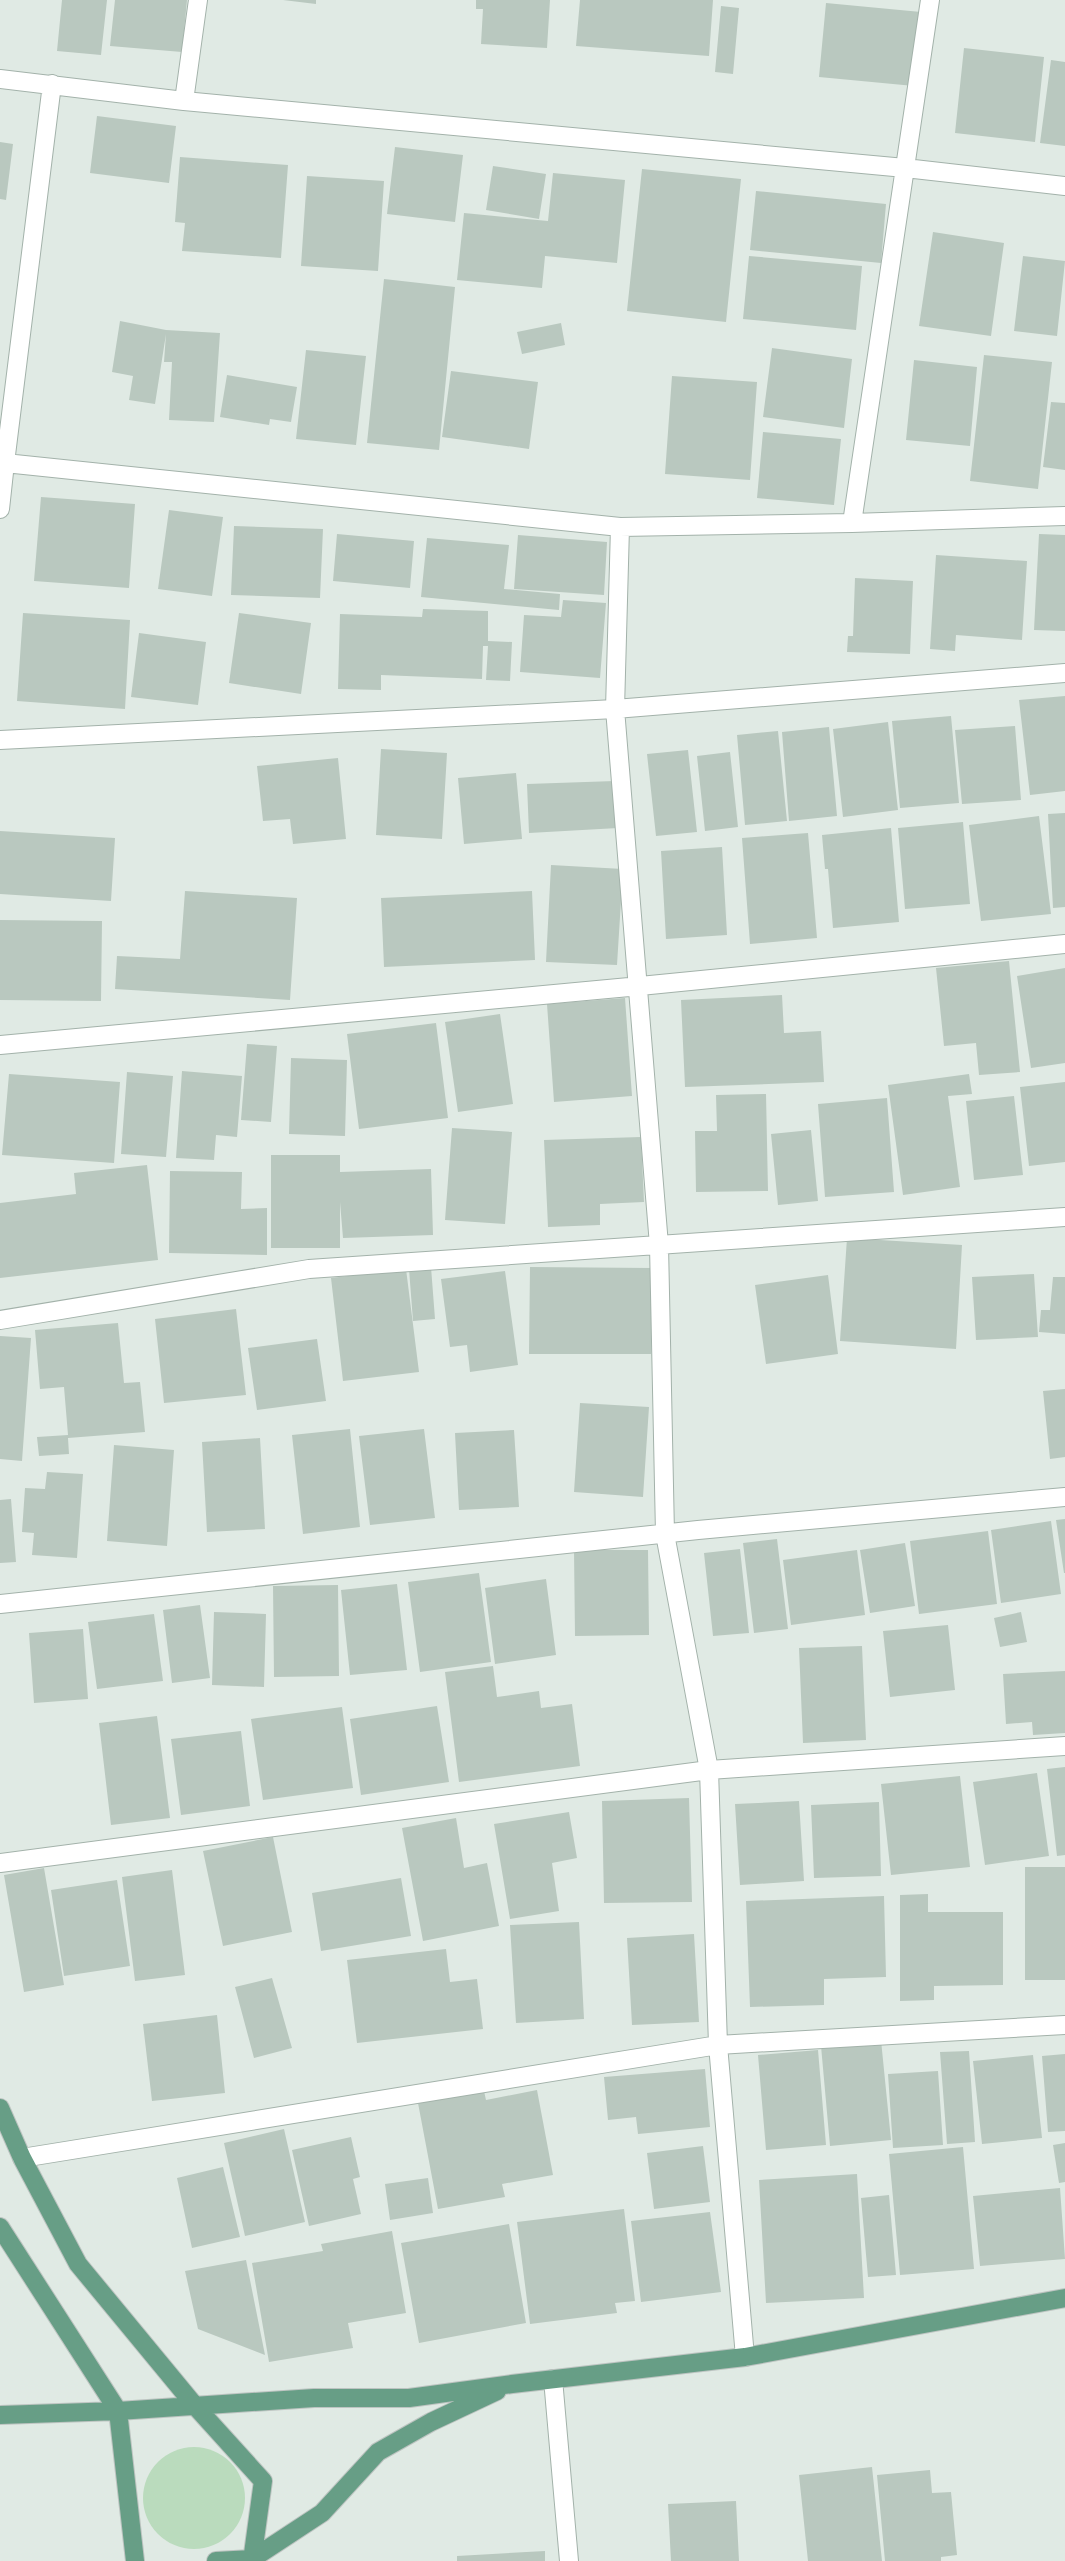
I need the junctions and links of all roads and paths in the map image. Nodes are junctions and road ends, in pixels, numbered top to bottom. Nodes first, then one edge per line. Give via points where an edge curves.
1 (198, 0) edge
2 (930, 0) edge
3 (0, 79) edge
4 (52, 84) junction
5 (184, 101) junction
6 (905, 168) junction
7 (1065, 186) edge
8 (5, 463) junction
9 (0, 508) edge
10 (1065, 516) edge
11 (852, 523) junction
12 (620, 527) junction
13 (1065, 673) edge
14 (615, 709) junction
15 (0, 740) edge
16 (1065, 944) edge
17 (640, 986) junction
18 (0, 1045) edge
19 (1065, 1217) edge
20 (659, 1245) junction
21 (0, 1320) edge
22 (1065, 1497) edge
23 (665, 1534) junction
24 (0, 1604) edge
25 (1065, 1746) edge
26 (708, 1770) junction
27 (0, 1863) edge
28 (1065, 2025) edge
29 (718, 2045) junction
30 (0, 2108) edge
31 (22, 2158) junction
32 (0, 2227) edge
33 (1065, 2298) edge
34 (745, 2356) junction
35 (553, 2379) junction
36 (512, 2384) junction
37 (196, 2407) junction
38 (118, 2411) junction
39 (0, 2415) edge
40 (252, 2560) edge
41 (135, 2561) edge
42 (216, 2561) edge
43 (570, 2561) edge

1 - 5 street
2 - 6 street
3 - 4 street
4 - 5 street
4 - 8 street
5 - 6 street
6 - 7 street
6 - 11 street
8 - 9 street
8 - 12 street
10 - 11 street
11 - 12 street
12 - 14 street
13 - 14 street
14 - 15 street
14 - 17 street
16 - 17 street
17 - 18 street
17 - 20 street
19 - 20 street
20 - 21 street via 309,1269
20 - 23 street
22 - 23 street
23 - 24 street
23 - 26 street
25 - 26 street
26 - 27 street
26 - 29 street
28 - 29 street
29 - 31 street
29 - 34 street
30 - 31 main road
31 - 37 main road via 78,2264
32 - 38 main road
33 - 34 main road
34 - 35 main road
35 - 36 main road
35 - 43 street
36 - 37 main road via 409,2398 314,2398
36 - 40 main road via 378,2452 322,2514
37 - 38 main road
37 - 40 main road via 263,2481
38 - 39 main road
38 - 41 main road
40 - 42 main road

